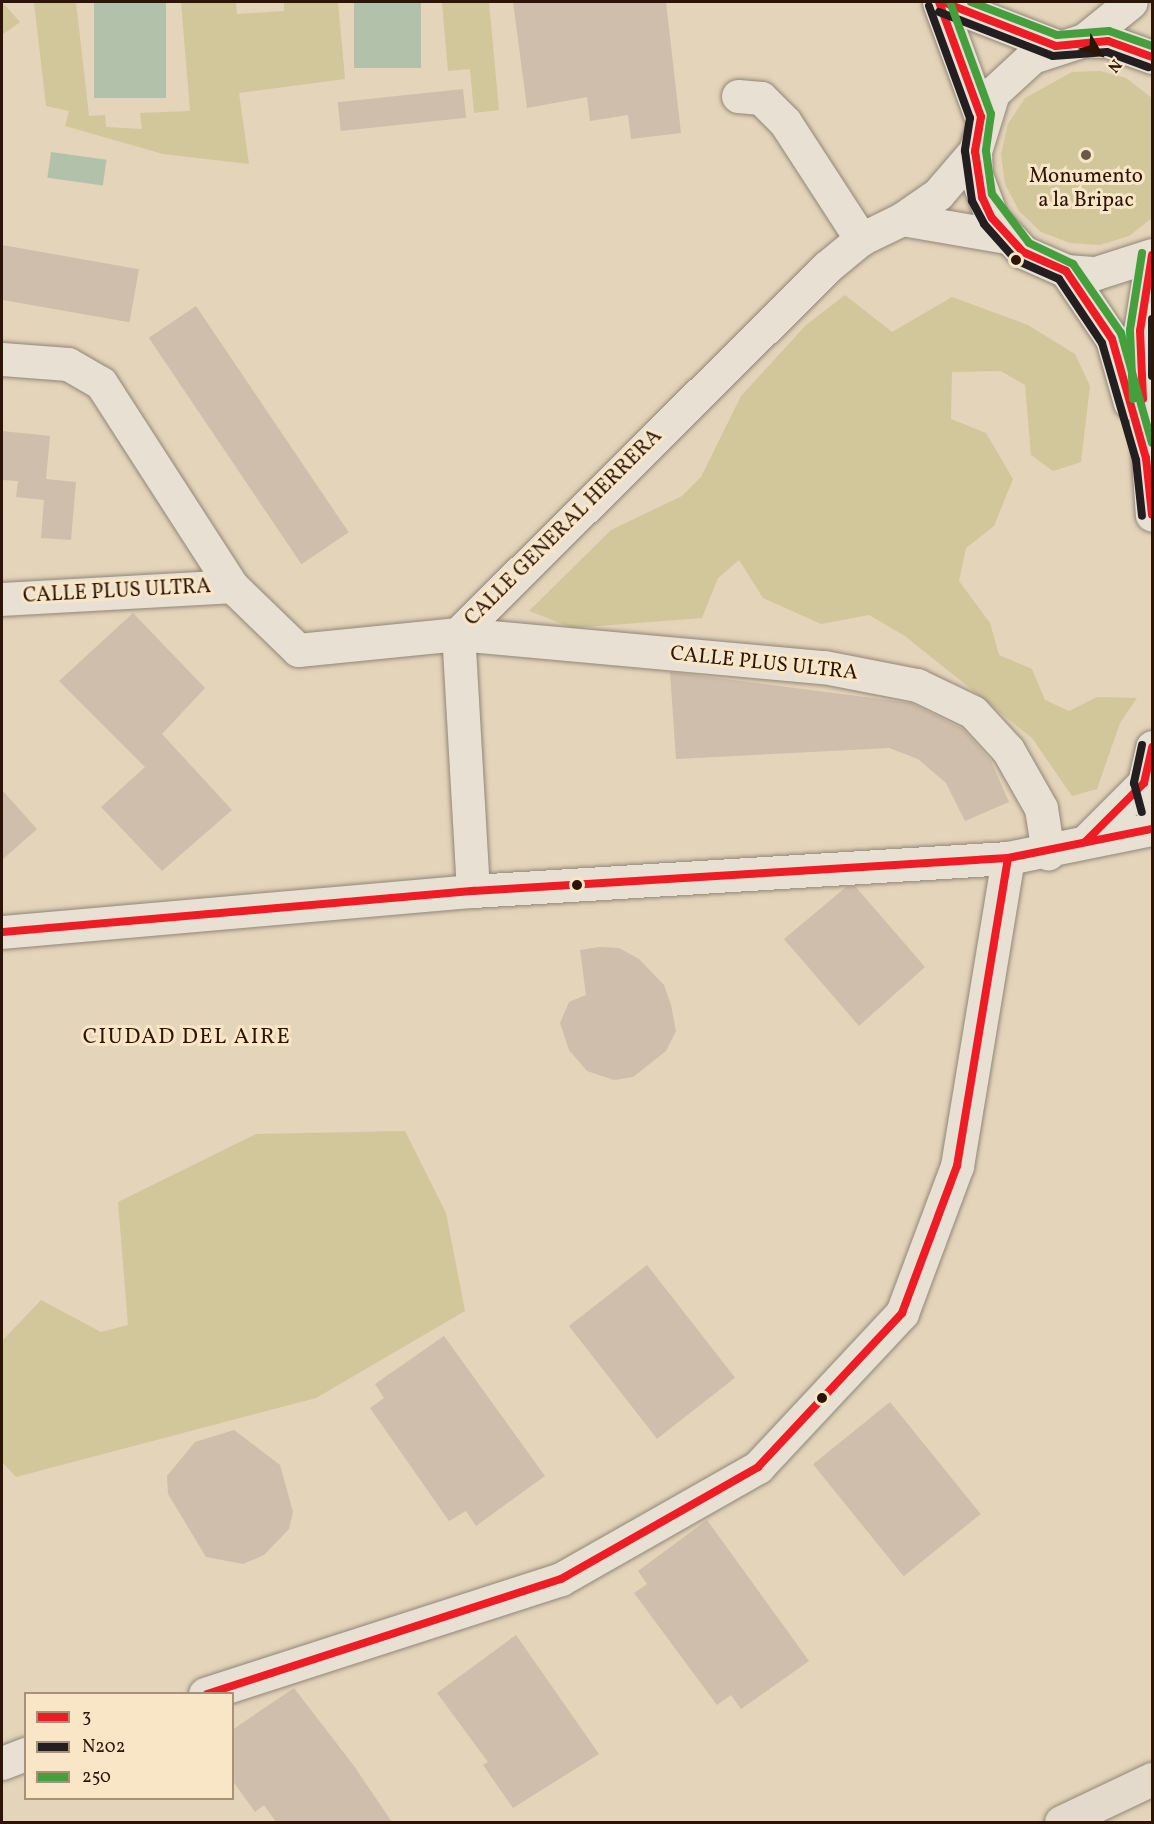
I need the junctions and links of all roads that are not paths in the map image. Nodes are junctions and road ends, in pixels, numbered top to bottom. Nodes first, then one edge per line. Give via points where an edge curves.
1 (941, 2) edge
2 (1131, 2) edge
3 (1070, 43) junction
4 (1152, 57) edge
5 (738, 96) dead end
6 (981, 117) junction
7 (975, 151) junction
8 (902, 219) junction
9 (1006, 237) junction
10 (861, 239) junction
11 (1152, 256) edge
12 (1066, 271) junction
13 (2, 359) edge
14 (1146, 458) junction
15 (1152, 515) edge
16 (232, 585) junction
17 (2, 599) edge
18 (458, 634) junction
19 (1152, 747) edge
20 (1148, 796) edge
21 (1152, 829) edge
22 (1086, 841) junction
23 (1048, 853) junction
24 (1008, 858) junction
25 (473, 891) junction
26 (2, 932) edge
27 (211, 1692) edge
28 (24, 1755) edge
29 (2, 1763) edge
30 (1152, 1779) edge
31 (1061, 1822) edge

1 - 3 street
1 - 6 street
2 - 3 street
3 - 4 street via 1108,41
3 - 6 street via 1011,73
5 - 10 street via 761,98 785,123
6 - 7 street
7 - 8 street, CALLE GENERAL HERRERA via 938,194
7 - 9 street via 982,197
8 - 9 street
8 - 10 street, CALLE GENERAL HERRERA
9 - 12 street via 1023,252
10 - 18 street, CALLE GENERAL HERRERA
11 - 12 street via 1096,273
11 - 14 street via 1140,331
12 - 14 street via 1112,339
13 - 16 street, CALLE GENERAL HERRERA via 68,364 101,383
14 - 15 street
16 - 17 street, CALLE PLUS ULTRA
16 - 18 street, CALLE GENERAL HERRERA via 298,650
18 - 23 street, CALLE PLUS ULTRA via 824,667 917,685 973,712 1008,750 1041,808
18 - 25 street
19 - 20 street
20 - 22 street
21 - 22 street
22 - 23 street
23 - 24 street
24 - 25 street
24 - 27 street via 957,1166 902,1313 758,1467 561,1579
25 - 26 street
28 - 29 street
30 - 31 highway

